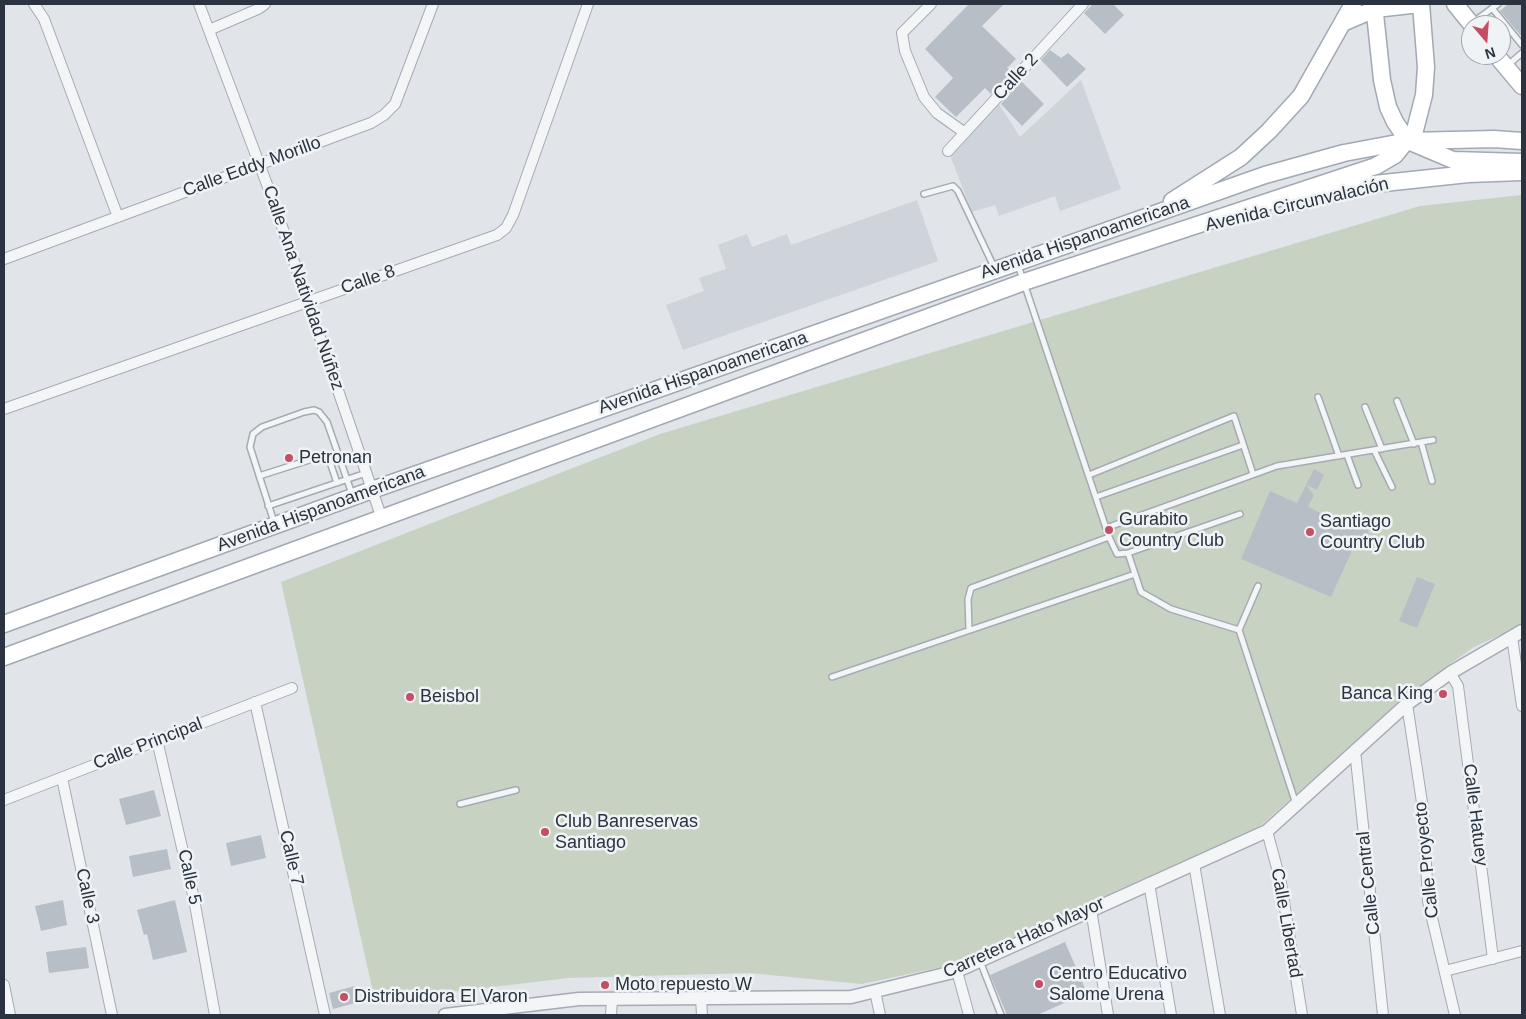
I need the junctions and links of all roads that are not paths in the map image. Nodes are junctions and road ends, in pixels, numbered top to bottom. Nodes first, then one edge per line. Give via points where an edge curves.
1 (34, 4) edge
2 (199, 4) edge
3 (265, 4) edge
4 (433, 4) edge
5 (588, 4) edge
6 (931, 4) edge
7 (1084, 4) edge
8 (1354, 4) edge
9 (1421, 4) edge
10 (1455, 4) edge
11 (1498, 4) edge
12 (1374, 6) edge
13 (1492, 8) junction
14 (1464, 15) edge
15 (1483, 15) edge
16 (1345, 22) junction
17 (209, 30) junction
18 (1522, 45) edge
19 (1504, 65) edge
20 (1522, 86) edge
21 (965, 133) junction
22 (1408, 141) junction
23 (1522, 141) edge
24 (948, 151) dead end
25 (1522, 162) edge
26 (260, 163) junction
27 (1522, 172) edge
28 (924, 194) dead end
29 (1146, 216) junction
30 (118, 217) junction
31 (1163, 236) junction
32 (4, 259) edge
33 (1017, 262) junction
34 (996, 270) junction
35 (1024, 282) junction
36 (308, 301) junction
37 (1318, 397) dead end
38 (1397, 401) dead end
39 (1365, 407) dead end
40 (4, 409) edge
41 (1433, 440) dead end
42 (1421, 442) junction
43 (1414, 444) junction
44 (1243, 445) junction
45 (1382, 449) junction
46 (1374, 450) junction
47 (1347, 455) junction
48 (1339, 456) junction
49 (366, 473) junction
50 (1253, 474) junction
51 (1089, 475) junction
52 (260, 476) junction
53 (347, 479) junction
54 (1432, 482) dead end
55 (337, 483) junction
56 (1358, 485) dead end
57 (1392, 487) dead end
58 (372, 490) junction
59 (354, 497) junction
60 (1096, 497) junction
61 (268, 506) junction
62 (1240, 514) dead end
63 (382, 519) junction
64 (275, 525) junction
65 (1106, 528) junction
66 (1109, 537) junction
67 (1128, 553) junction
68 (1135, 574) junction
69 (1258, 586) dead end
70 (4, 624) edge
71 (970, 630) junction
72 (1239, 630) junction
73 (1517, 634) edge
74 (4, 657) edge
75 (1450, 673) junction
76 (832, 677) dead end
77 (292, 688) dead end
78 (1522, 701) edge
79 (255, 702) junction
80 (1407, 704) junction
81 (157, 740) junction
82 (1355, 750) junction
83 (62, 778) junction
84 (516, 790) dead end
85 (4, 800) edge
86 (460, 804) dead end
87 (1296, 805) junction
88 (1267, 830) junction
89 (1194, 864) junction
90 (1149, 883) junction
91 (1091, 909) junction
92 (1522, 951) edge
93 (1493, 959) junction
94 (979, 961) junction
95 (957, 971) junction
96 (1445, 971) junction
97 (4, 985) edge
98 (875, 991) junction
99 (701, 998) junction
100 (612, 999) junction
101 (10, 1015) edge
102 (112, 1015) edge
103 (215, 1015) edge
104 (325, 1015) edge
105 (446, 1015) edge
106 (611, 1015) edge
107 (702, 1015) edge
108 (880, 1015) edge
109 (969, 1015) edge
110 (1001, 1015) edge
111 (1108, 1015) edge
112 (1171, 1015) edge
113 (1220, 1015) edge
114 (1302, 1015) edge
115 (1384, 1015) edge
116 (1455, 1015) edge

1 - 30 street via 44,18
2 - 17 street, Calle Ana Natividad Núñez
3 - 17 street
4 - 26 street, Calle Eddy Morillo via 395,104 384,115 371,123
5 - 36 street, Calle 8 via 506,228 496,235
6 - 21 street via 902,33 905,51 924,97 937,113
7 - 21 street, Calle 2
8 - 16 main road
9 - 12 main road
9 - 22 main road via 1426,67 1424,95 1415,130
10 - 14 main road
11 - 13 lane
12 - 16 main road
12 - 22 main road via 1388,107
13 - 15 lane
13 - 18 lane
16 - 29 main road via 1301,96 1269,131 1241,157
17 - 26 street, Calle Ana Natividad Núñez
19 - 20 main road
21 - 24 street, Calle 2
22 - 23 main road, Avenida Hispanoamericana
22 - 25 main road via 1453,160
22 - 29 main road, Avenida Hispanoamericana via 1344,153 1265,175
22 - 31 main road via 1395,155 1376,166
26 - 30 street, Calle Eddy Morillo
26 - 36 street, Calle Ana Natividad Núñez
27 - 31 main road, Avenida Circunvalación via 1365,185
28 - 34 lane via 953,186 958,191
29 - 33 main road, Avenida Hispanoamericana
30 - 32 street, Calle Eddy Morillo
31 - 35 main road, Avenida Hispanoamericana
33 - 34 main road, Avenida Hispanoamericana
33 - 35 lane
34 - 58 main road, Avenida Hispanoamericana
35 - 51 lane
35 - 63 main road, Avenida Hispanoamericana
36 - 40 street, Calle 8
36 - 49 street, Calle Ana Natividad Núñez
37 - 48 lane
38 - 43 lane
39 - 45 lane
41 - 42 lane
42 - 43 lane
42 - 54 lane
43 - 45 lane
44 - 50 lane
44 - 51 lane via 1234,416
44 - 60 lane
45 - 46 lane
46 - 47 lane
46 - 57 lane
47 - 48 lane
47 - 56 lane
48 - 50 lane via 1277,466
49 - 53 lane
49 - 58 street, Calle Ana Natividad Núñez
50 - 65 lane
51 - 60 lane
52 - 53 lane via 250,448 250,440 256,430 314,410 320,412 327,422
52 - 55 lane via 325,455
52 - 61 lane
53 - 55 lane
53 - 59 lane
55 - 61 lane
58 - 59 main road, Avenida Hispanoamericana
58 - 63 street, Calle Ana Natividad Núñez
59 - 64 main road, Avenida Hispanoamericana
60 - 65 lane
61 - 64 lane
62 - 67 lane
63 - 74 main road, Avenida Hispanoamericana
64 - 70 main road, Avenida Hispanoamericana
65 - 66 lane
66 - 67 lane via 1117,554
66 - 71 lane via 971,588 968,599
67 - 68 lane
68 - 71 lane
68 - 72 lane via 1141,592 1171,609
69 - 72 lane
71 - 76 lane
72 - 87 lane
73 - 75 street, Carretera Hato Mayor
73 - 78 street
75 - 80 street, Carretera Hato Mayor
75 - 93 street, Calle Hatuey via 1458,686
77 - 79 street, Calle Principal
79 - 81 street, Calle Principal
79 - 104 street, Calle 7
80 - 82 street, Carretera Hato Mayor
80 - 96 street, Calle Proyecto via 1423,809 1428,901
81 - 83 street, Calle Principal
81 - 103 street, Calle 5 via 194,899
82 - 87 street, Carretera Hato Mayor
82 - 115 street, Calle Central
83 - 85 street, Calle Principal
83 - 102 street, Calle 3
84 - 86 lane
87 - 88 street, Carretera Hato Mayor
88 - 89 street, Carretera Hato Mayor
88 - 114 street, Calle Libertad via 1281,883
89 - 90 street, Carretera Hato Mayor
89 - 113 street
90 - 91 street, Carretera Hato Mayor
90 - 112 street
91 - 94 street, Carretera Hato Mayor
91 - 111 street
92 - 93 street
93 - 96 street
94 - 95 street, Carretera Hato Mayor
94 - 110 lane
95 - 98 street, Carretera Hato Mayor
95 - 109 street
96 - 116 street, Calle Proyecto
97 - 101 street
98 - 99 street, Carretera Hato Mayor via 851,997
98 - 108 street
99 - 100 street, Carretera Hato Mayor
99 - 107 street
100 - 105 street, Carretera Hato Mayor via 579,999
100 - 106 street

